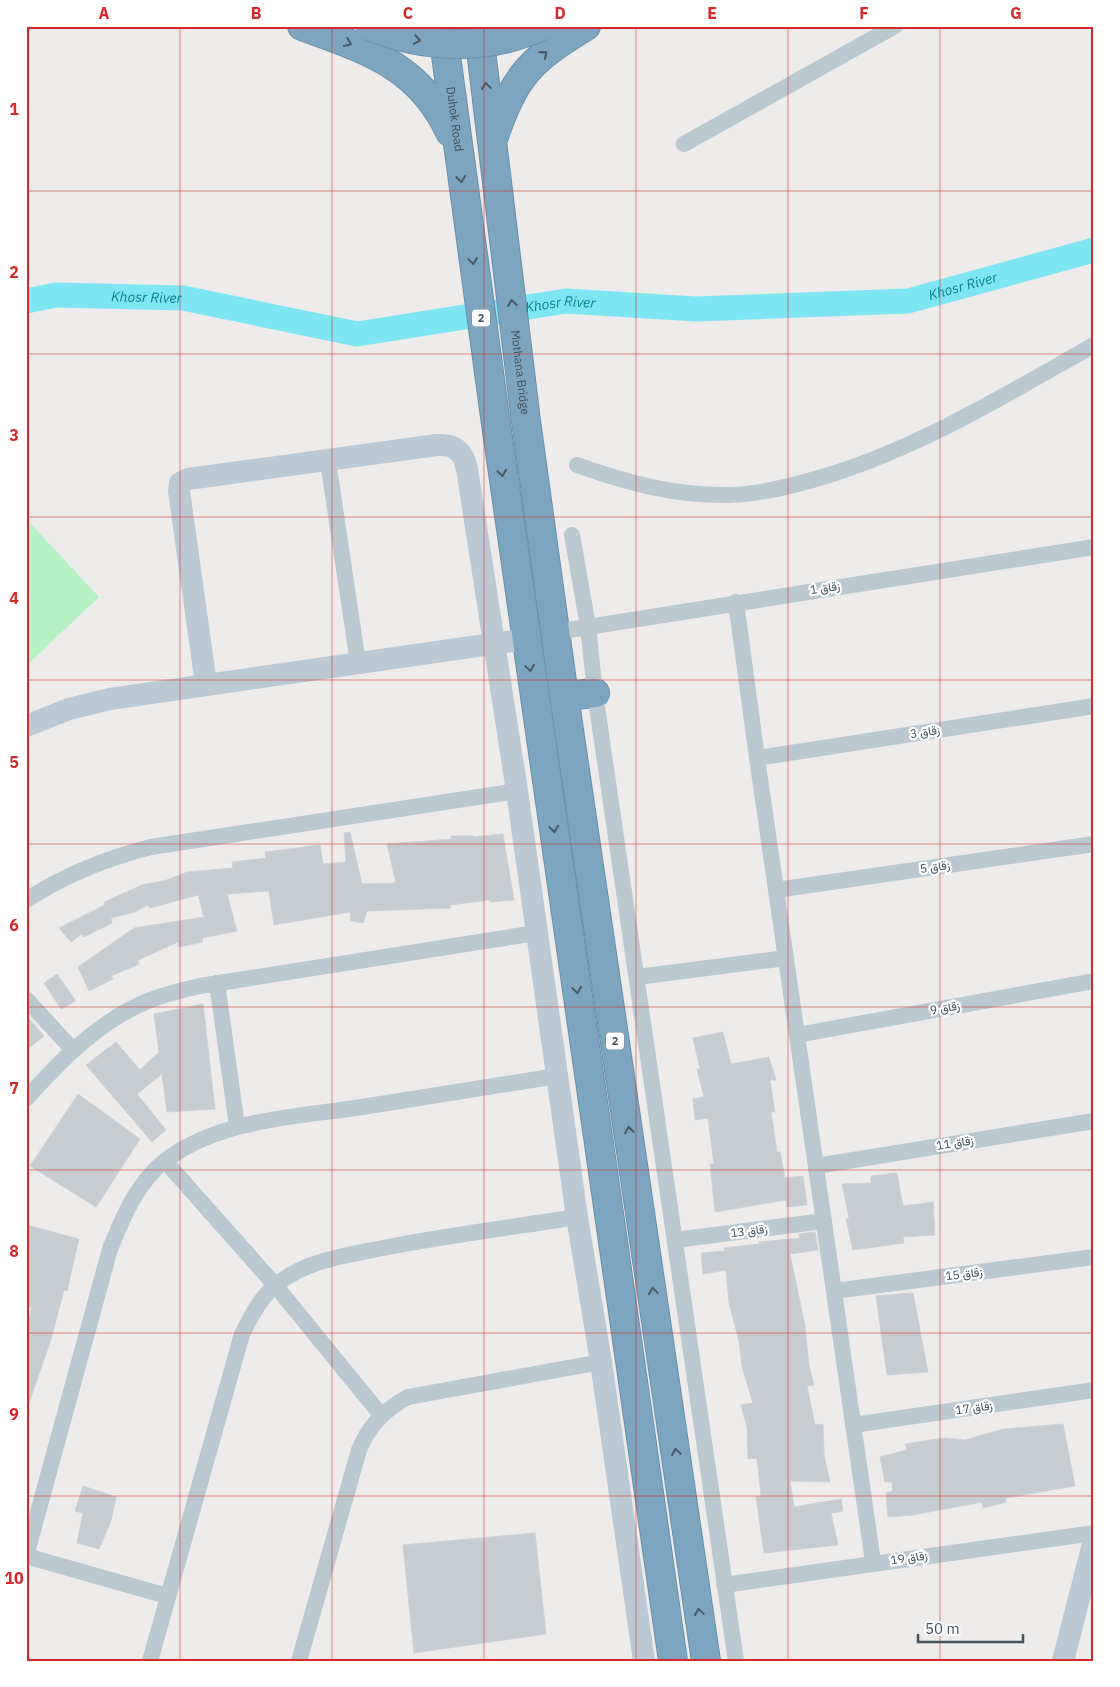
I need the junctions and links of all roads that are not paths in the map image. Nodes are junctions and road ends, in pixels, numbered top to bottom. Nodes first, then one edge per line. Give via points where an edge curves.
1 (302, 26) edge
2 (370, 26) edge
3 (442, 26) edge
4 (478, 26) edge
5 (542, 26) edge
6 (586, 26) edge
7 (895, 26) edge
8 (493, 139) junction
9 (684, 144) dead end
10 (457, 148) junction
11 (1094, 345) edge
12 (328, 461) junction
13 (577, 465) dead end
14 (572, 535) dead end
15 (1094, 547) edge
16 (736, 602) junction
17 (588, 626) junction
18 (556, 632) junction
19 (526, 639) junction
20 (495, 643) junction
21 (358, 663) junction
22 (206, 684) junction
23 (595, 693) junction
24 (564, 696) junction
25 (1094, 706) edge
26 (26, 726) edge
27 (757, 758) junction
28 (517, 791) junction
29 (1094, 844) edge
30 (776, 890) junction
31 (26, 900) edge
32 (536, 933) junction
33 (786, 958) junction
34 (637, 977) junction
35 (1094, 981) edge
36 (218, 983) junction
37 (26, 999) edge
38 (797, 1035) junction
39 (73, 1050) junction
40 (557, 1076) junction
41 (26, 1099) edge
42 (1094, 1121) edge
43 (237, 1126) junction
44 (164, 1162) junction
45 (816, 1166) junction
46 (577, 1217) junction
47 (824, 1221) junction
48 (675, 1240) junction
49 (1094, 1257) edge
50 (275, 1285) junction
51 (834, 1291) junction
52 (601, 1362) junction
53 (1094, 1390) edge
54 (381, 1415) junction
55 (853, 1425) junction
56 (1094, 1533) edge
57 (1094, 1540) edge
58 (26, 1556) edge
59 (873, 1562) junction
60 (724, 1585) junction
61 (168, 1596) junction
62 (641, 1660) edge
63 (150, 1661) edge
64 (299, 1661) edge
65 (673, 1661) edge
66 (706, 1661) edge
67 (736, 1661) edge
68 (1063, 1661) edge

1 -> 10 highway via 392,63 407,74 434,102
2 -> 5 highway, bridge via 413,40 443,44 503,40
3 - 10 highway, Duhok Road / 2
8 -> 4 highway, 2
8 -> 6 highway via 506,103 525,72 552,47
7 - 9 street
18 -> 8 highway, Mothana Bridge / 2 via 526,421
10 -> 19 highway, Duhok Road / 2
11 - 13 street via 938,432 868,462 801,484 755,492 705,494 667,491 632,484
12 - 20 street via 436,445 448,444 458,449 467,469
12 - 21 street
12 - 22 street via 188,479 180,483
14 - 17 street
15 - 16 street, زقاق 1
16 - 17 street, زقاق 1
16 - 27 street
17 - 18 street, زقاق 1
17 - 23 street
18 - 24 highway, 2
19 - 20 street
19 -> 65 highway, 2
20 - 21 street
20 - 28 street
21 - 22 street
22 - 26 street via 110,699 69,709
23 - 24 highway
23 - 34 street
66 -> 24 highway, 2
25 - 27 street, زقاق 3
27 - 30 street
28 - 31 street via 151,847 98,863
28 - 32 street
29 - 30 street, زقاق 5
30 - 33 street
32 - 36 street
32 - 40 street
33 - 34 street
33 - 38 street
34 - 48 street
35 - 38 street, زقاق 9
36 - 39 street via 148,1001 113,1020
36 - 43 street
37 - 39 street
38 - 45 street
39 - 41 street
40 - 43 street
40 - 46 street
42 - 45 street, زقاق 11
43 - 44 street via 186,1147
44 - 50 street
44 - 58 street via 148,1177 131,1202 110,1249
45 - 47 street
46 - 50 street via 330,1258 309,1265
46 - 52 street
47 - 48 street, زقاق 13
47 - 51 street
48 - 60 street
49 - 51 street, زقاق 15
50 - 54 street
50 - 61 street via 242,1334
51 - 55 street
52 - 54 street via 408,1397
52 - 62 street
53 - 55 street, زقاق 17
54 - 64 street via 371,1426 359,1450
55 - 59 street
56 - 59 street, زقاق 19
57 - 68 street
58 - 61 street
59 - 60 street, زقاق 19
60 - 67 street
61 - 63 street

